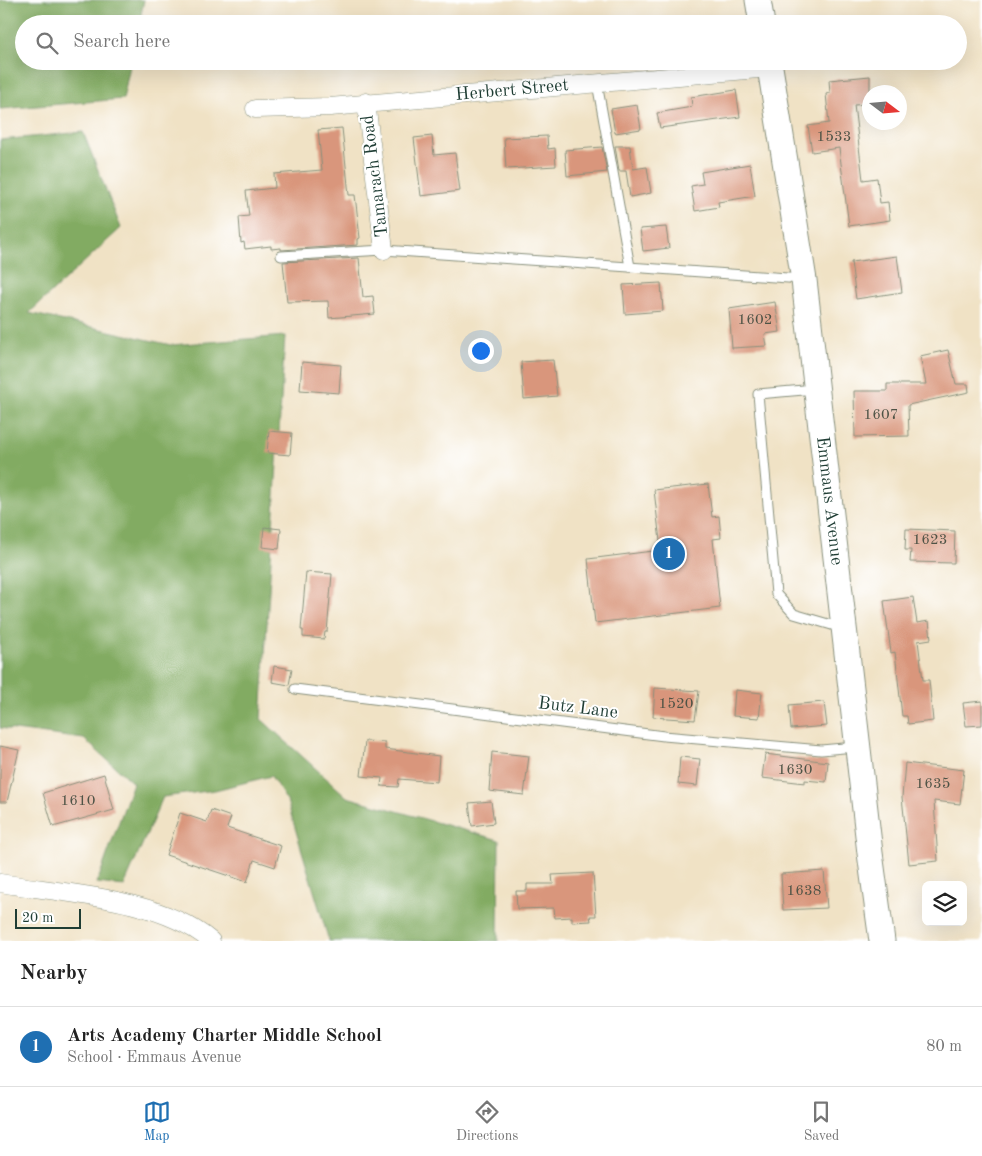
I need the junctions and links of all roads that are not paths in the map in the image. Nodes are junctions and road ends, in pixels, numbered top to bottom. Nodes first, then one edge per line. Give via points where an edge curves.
1 (758, 0) edge
2 (760, 15) edge
3 (722, 70) edge
4 (771, 70) edge
5 (597, 83) junction
6 (366, 102) junction
7 (255, 109) dead end
8 (384, 250) junction
9 (281, 256) dead end
10 (630, 268) junction
11 (804, 280) junction
12 (818, 389) junction
13 (845, 628) junction
14 (295, 690) dead end
15 (858, 747) junction
16 (0, 883) edge
17 (211, 941) edge
18 (882, 941) edge

1 - 2 main road
3 - 5 street, Herbert Street
4 - 11 main road, Emmaus Avenue
5 - 6 street, Herbert Street
5 - 10 lane
6 - 7 street, Herbert Street via 330,107
6 - 8 street, Tamarach Road
8 - 9 lane
8 - 10 lane
10 - 11 lane
11 - 12 main road, Emmaus Avenue
12 - 13 main road, Emmaus Avenue
12 - 13 lane via 758,394 776,594 794,614
13 - 15 main road, Emmaus Avenue
14 - 15 lane, Butz Lane via 664,736 821,750
15 - 18 main road, Emmaus Avenue
16 - 17 street via 148,908 176,918

